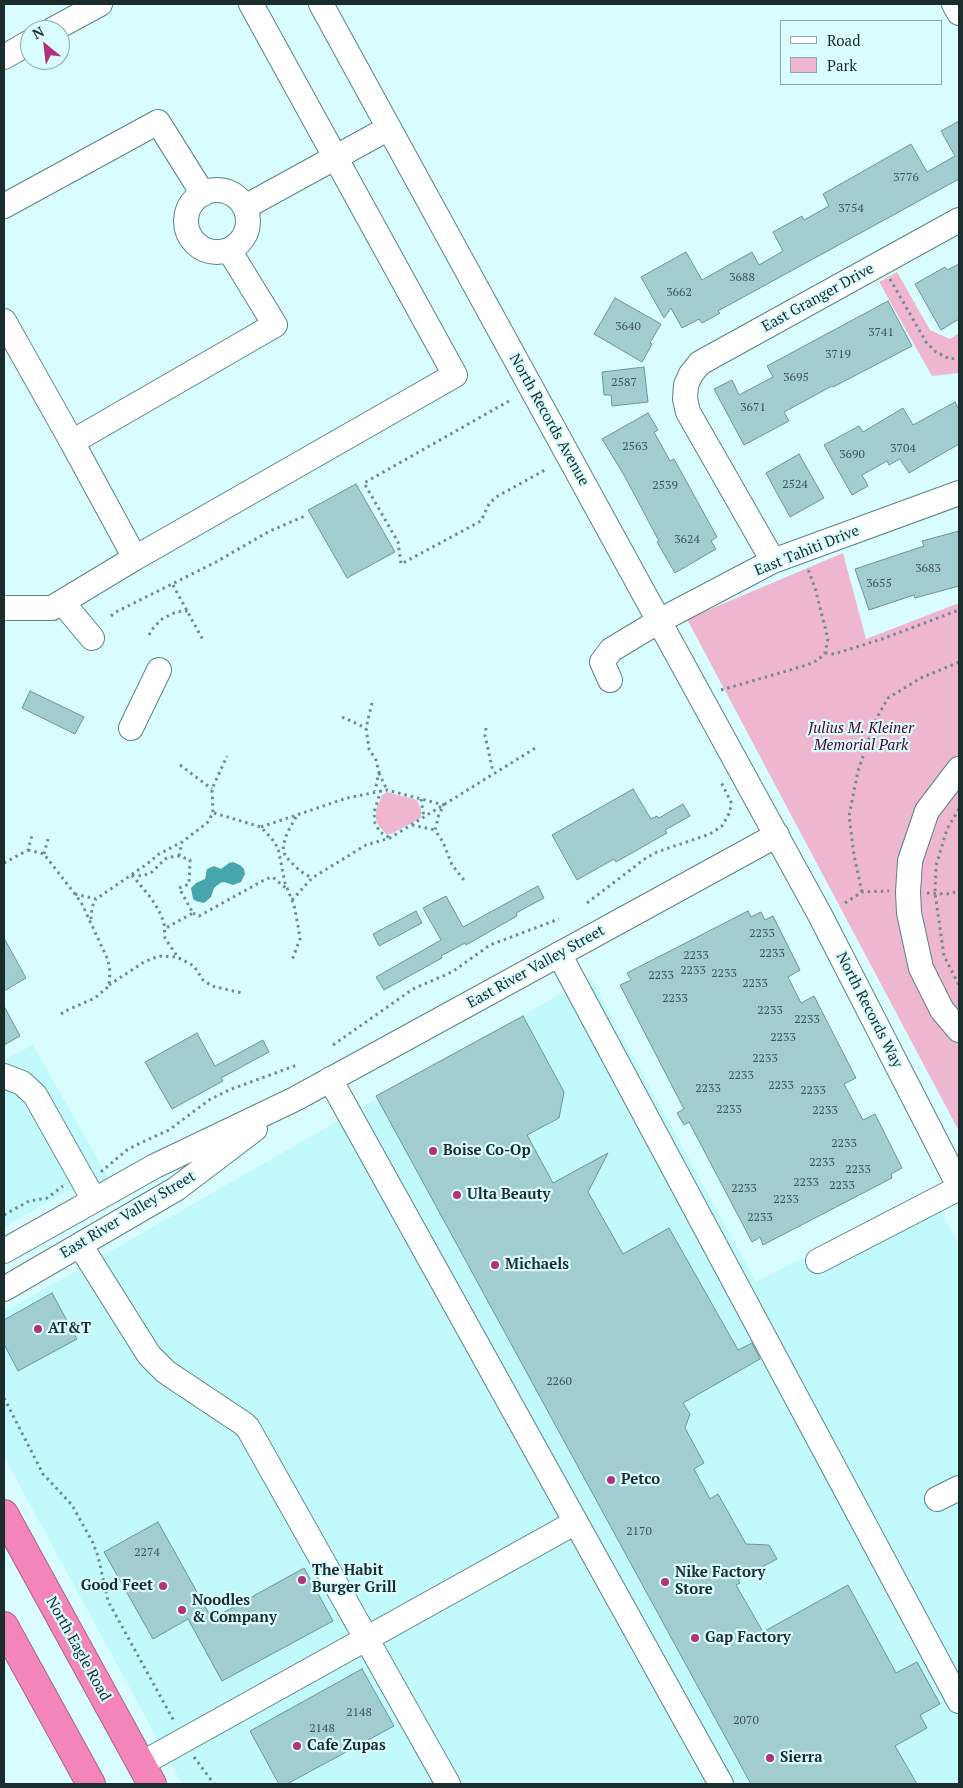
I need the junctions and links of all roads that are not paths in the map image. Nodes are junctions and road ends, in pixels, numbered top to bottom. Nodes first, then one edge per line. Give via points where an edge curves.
1 (100, 4) edge
2 (251, 4) edge
3 (322, 4) edge
4 (954, 4) edge
5 (959, 13) edge
6 (70, 20) edge
7 (20, 48) edge
8 (4, 57) edge
9 (389, 128) junction
10 (335, 158) junction
11 (203, 194) junction
12 (4, 206) edge
13 (245, 208) junction
14 (959, 220) edge
15 (229, 250) junction
16 (4, 321) edge
17 (72, 442) junction
18 (959, 493) edge
19 (135, 558) junction
20 (774, 561) junction
21 (62, 602) junction
22 (4, 608) edge
23 (660, 621) junction
24 (92, 638) dead end
25 (159, 670) dead end
26 (610, 680) dead end
27 (131, 728) dead end
28 (959, 769) edge
29 (777, 835) junction
30 (560, 954) junction
31 (959, 1030) edge
32 (4, 1076) edge
33 (330, 1080) junction
34 (295, 1099) junction
35 (959, 1187) edge
36 (94, 1200) junction
37 (80, 1245) junction
38 (4, 1251) edge
39 (818, 1261) dead end
40 (4, 1289) edge
41 (959, 1488) edge
42 (937, 1498) dead end
43 (4, 1514) edge
44 (576, 1522) junction
45 (4, 1626) edge
46 (367, 1639) junction
47 (959, 1701) edge
48 (146, 1774) edge
49 (91, 1784) edge
50 (448, 1784) edge
51 (721, 1784) edge

1 - 6 street
2 - 10 street
3 - 9 street, North Records Avenue
4 - 5 street
7 - 8 street
9 - 10 street
9 - 23 street, North Records Avenue
10 - 13 street
10 - 19 street via 455,375
11 - 12 street via 158,122
11 - 13 street via 222,191 231,194
11 - 15 street via 189,209 190,234 199,246 208,251
13 - 15 street via 248,227 238,244
14 - 20 street, East Granger Drive via 700,364 686,385 688,412
15 - 17 street via 275,325
16 - 17 street
17 - 19 street
18 - 20 street, East Tahiti Drive
19 - 21 street
20 - 23 street, East Tahiti Drive
21 - 22 street via 52,608
21 - 24 street
23 - 26 street, East Tahiti Drive via 611,650 602,662
23 - 29 street, North Records Avenue
25 - 27 street
28 - 31 street via 927,811 910,861 908,892 909,913 921,968 942,1010
29 - 30 street, East River Valley Street
29 - 35 street, North Records Way
30 - 33 street, East River Valley Street
30 - 47 street
32 - 36 street via 22,1083 35,1095
33 - 34 street, East River Valley Street
33 - 44 street
34 - 36 street, East River Valley Street via 155,1166
34 - 37 street, East River Valley Street via 176,1189
35 - 39 street
36 - 38 street, East River Valley Street
37 - 40 street, East River Valley Street
37 - 46 street via 148,1355 166,1372 248,1428
41 - 42 street
43 - 48 highway, North Eagle Road
44 - 46 street
44 - 51 street
45 - 49 highway
46 - 48 street via 185,1740
46 - 50 street

